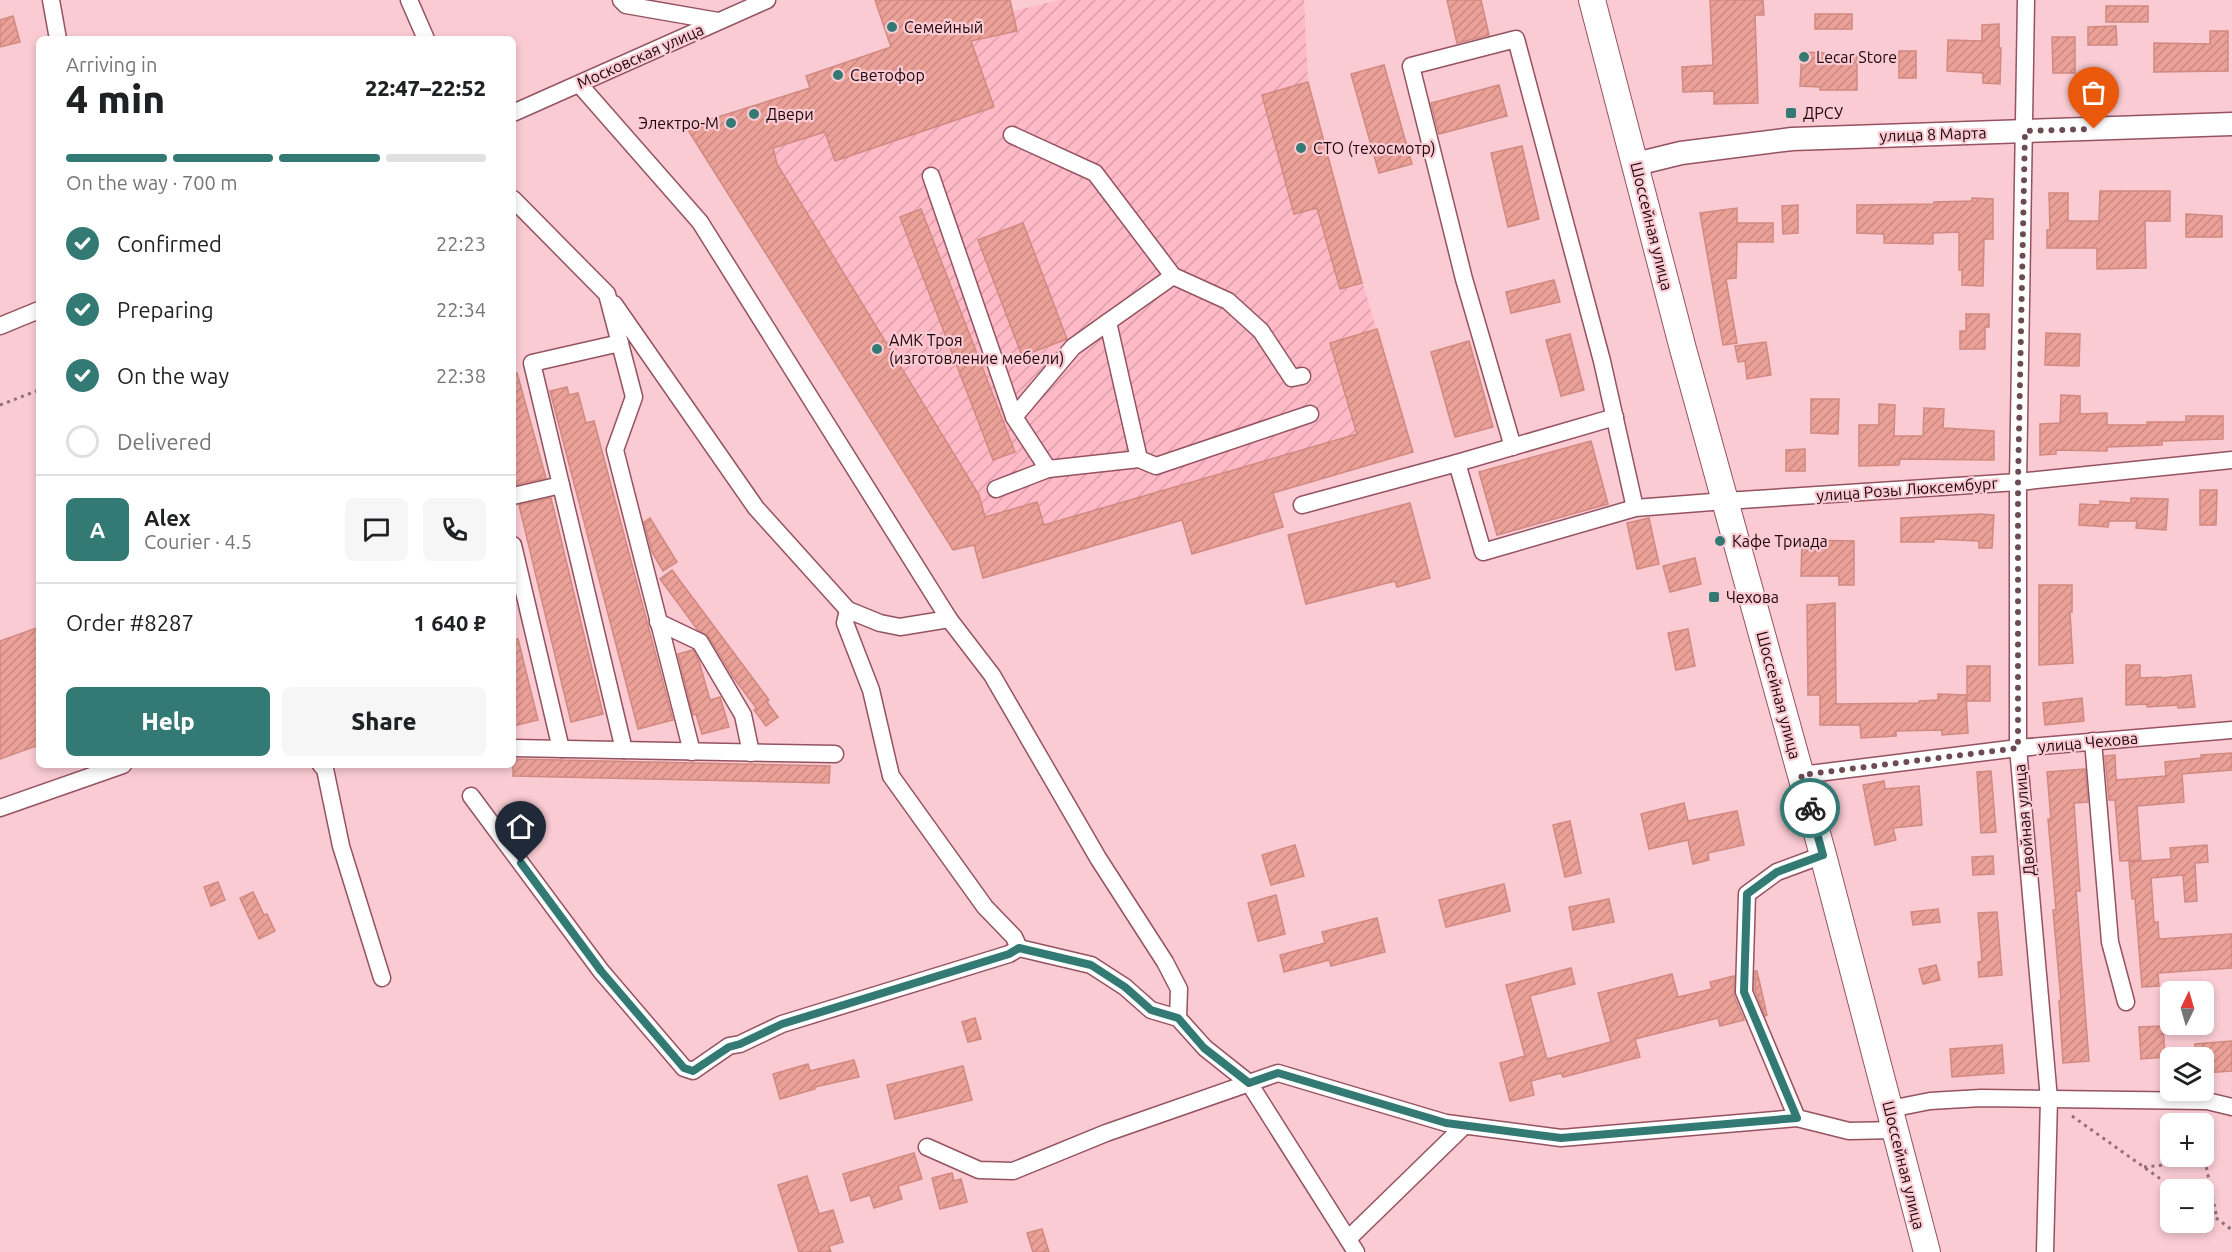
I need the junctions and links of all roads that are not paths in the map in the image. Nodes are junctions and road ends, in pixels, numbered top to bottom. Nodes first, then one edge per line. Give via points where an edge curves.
1 (51, 0) edge
2 (410, 0) edge
3 (621, 0) edge
4 (767, 0) edge
5 (1592, 0) edge
6 (2026, 0) edge
7 (718, 21) junction
8 (57, 36) edge
9 (425, 36) edge
10 (579, 84) junction
11 (516, 112) edge
12 (2232, 124) edge
13 (2025, 131) junction
14 (1012, 135) dead end
15 (1636, 164) junction
16 (931, 176) dead end
17 (516, 202) edge
18 (1173, 276) junction
19 (607, 294) junction
20 (36, 311) edge
21 (1108, 322) junction
22 (0, 326) edge
23 (620, 343) junction
24 (1302, 376) dead end
25 (1310, 414) dead end
26 (1014, 417) junction
27 (1615, 417) junction
28 (1513, 447) junction
29 (1139, 459) junction
30 (2232, 460) edge
31 (1458, 464) junction
32 (1047, 469) junction
33 (2018, 482) junction
34 (561, 485) junction
35 (996, 489) dead end
36 (516, 495) edge
37 (1725, 501) junction
38 (1302, 505) dead end
39 (1635, 508) junction
40 (516, 558) edge
41 (848, 610) junction
42 (949, 619) junction
43 (658, 622) junction
44 (2232, 730) edge
45 (2093, 741) junction
46 (516, 748) edge
47 (2018, 748) junction
48 (561, 749) junction
49 (624, 750) junction
50 (692, 752) junction
51 (751, 753) junction
52 (835, 754) dead end
53 (114, 768) edge
54 (324, 768) edge
55 (1801, 775) junction
56 (471, 796) dead end
57 (0, 808) edge
58 (1823, 855) junction
59 (1019, 948) junction
60 (382, 978) dead end
61 (2126, 1002) dead end
62 (1178, 1018) junction
63 (1249, 1083) junction
64 (2049, 1099) junction
65 (2232, 1107) edge
66 (1797, 1118) junction
67 (1893, 1120) junction
68 (1464, 1126) junction
69 (927, 1147) dead end
70 (1352, 1246) edge
71 (1927, 1252) edge
72 (2045, 1252) edge

1 - 8 street
2 - 9 street
3 - 7 street via 626,5
4 - 7 street, Московская улица
5 - 15 highway, Шоссейная улица
6 - 13 street, Двойная улица
7 - 10 street, Московская улица
10 - 11 street, Московская улица
10 - 42 street via 700,222
12 - 13 main road, улица 8 Марта
13 - 15 main road, улица 8 Марта via 1792,139 1681,153
13 - 33 street, Двойная улица
14 - 18 street via 1095,173
15 - 37 highway, Шоссейная улица
16 - 26 street
17 - 19 street
18 - 21 street
18 - 24 street via 1228,301 1261,331 1292,378
19 - 23 street
19 - 41 street via 756,508
20 - 22 street
21 - 26 street via 1073,347
21 - 29 street
23 - 34 street via 532,363
23 - 43 street via 634,397 615,450
25 - 29 street via 1156,466
26 - 32 street
27 - 28 street
27 - 28 street via 1516,39 1411,66 1464,279
27 - 39 street
28 - 31 street
29 - 32 street
30 - 33 street, улица Розы Люксембург
31 - 38 street
31 - 39 street, улица Розы Люксембург via 1483,552
32 - 35 street
33 - 37 street, улица Розы Люксембург
33 - 47 street, Двойная улица
34 - 36 street
34 - 49 street
37 - 39 street, улица Розы Люксембург
37 - 55 highway, Шоссейная улица
40 - 48 street
41 - 42 street via 900,627
41 - 59 street via 846,623 871,690 891,776 984,908 1014,937
42 - 62 street via 992,675 1098,858 1165,962 1179,989
43 - 50 street
43 - 51 street via 700,642 743,715
44 - 45 street, улица Чехова
45 - 47 street, улица Чехова
45 - 61 street via 2110,942
46 - 48 street
47 - 55 street, улица Чехова
47 - 64 street, Двойная улица
48 - 49 street
49 - 50 street
50 - 51 street
51 - 52 street
53 - 57 street
54 - 60 street via 341,846
55 - 58 highway, Шоссейная улица
56 - 59 street via 601,971 684,1068 693,1071 729,1047 782,1024
58 - 66 street via 1777,872 1747,894 1744,992
58 - 67 highway, Шоссейная улица
59 - 62 street via 1091,965 1151,1010
62 - 63 street via 1204,1048
63 - 68 street via 1278,1073
63 - 69 street via 1106,1133 1013,1171 979,1170
63 - 70 street
64 - 65 street via 2207,1101
64 - 67 street via 1930,1101
64 - 72 street, Двойная улица
66 - 67 street via 1849,1131
66 - 68 street via 1561,1138
67 - 71 highway, Шоссейная улица
68 - 70 street

